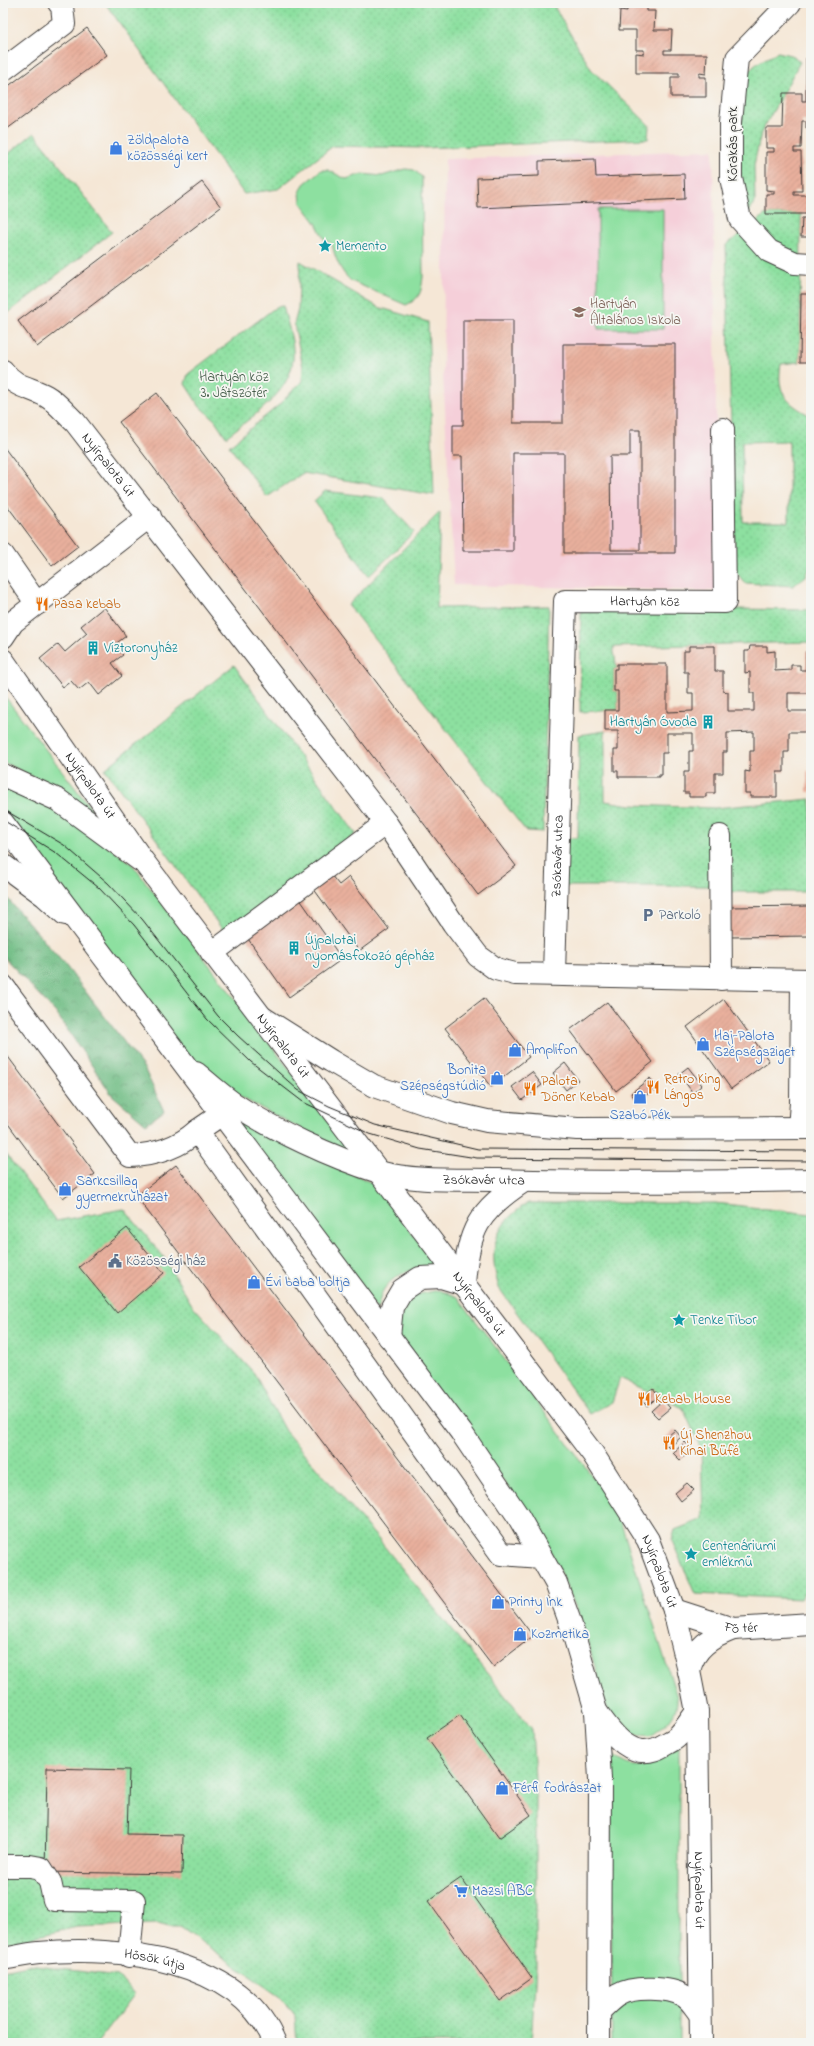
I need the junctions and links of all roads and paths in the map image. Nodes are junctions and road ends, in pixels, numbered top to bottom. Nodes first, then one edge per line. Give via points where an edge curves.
1 (59, 3) edge
2 (790, 3) edge
3 (3, 70) edge
4 (811, 264) edge
5 (3, 371) edge
6 (723, 429) dead end
7 (150, 516) junction
8 (3, 555) edge
9 (565, 601) joint
10 (37, 604) junction
11 (3, 637) edge
12 (3, 660) edge
13 (3, 775) edge
14 (3, 823) edge
15 (386, 823) junction
16 (720, 836) dead end
17 (143, 861) junction
18 (3, 865) edge
19 (82, 930) junction
20 (212, 953) junction
21 (554, 974) junction
22 (722, 979) junction
23 (806, 980) edge
24 (3, 986) edge
25 (258, 1015) junction
26 (186, 1064) junction
27 (222, 1114) junction
28 (805, 1128) edge
29 (197, 1131) junction
30 (380, 1172) junction
31 (811, 1180) edge
32 (524, 1181) junction
33 (464, 1284) junction
34 (389, 1337) junction
35 (541, 1557) junction
36 (674, 1610) junction
37 (811, 1624) edge
38 (734, 1629) junction
39 (689, 1671) junction
40 (596, 1711) junction
41 (697, 1712) junction
42 (3, 1866) edge
43 (129, 1956) junction
44 (3, 1959) edge
45 (599, 2011) junction
46 (700, 2014) junction
47 (276, 2043) edge
48 (599, 2043) edge
49 (701, 2043) edge

1 - 3 main road via 62,6 64,24
2 - 4 main road, Kőrakás park via 737,58 731,122 731,178 740,219 769,250 795,263
5 - 7 main road, Nyírpalota út via 10,380 46,396 75,422
6 - 9 main road, Hartyán köz via 725,602
7 - 10 main road
7 - 15 main road, Nyírpalota út
8 - 10 main road
9 - 21 main road, Zsókavár utca
10 - 11 main road via 13,622
12 - 17 main road, Nyírpalota út
13 - 17 main road via 58,800
14 - 19 main road
15 - 20 main road
15 - 21 main road, Nyírpalota út via 478,956 496,969 515,974
16 - 22 main road
17 - 20 main road, Nyírpalota út
18 - 19 main road via 45,896
19 - 26 main road
20 - 25 main road, Nyírpalota út
21 - 22 main road
22 - 23 main road
23 - 28 main road via 802,1077
24 - 29 main road via 130,1156 149,1155 185,1142
25 - 28 main road via 374,1086 445,1111 487,1121 577,1129
25 - 30 main road, Nyírpalota út
26 - 27 main road
26 - 30 main road, Zsókavár utca via 233,1103 271,1125 335,1156
27 - 29 main road
27 - 34 main road
29 - 35 main road via 501,1554
30 - 32 main road, Zsókavár utca via 418,1177
30 - 33 main road, Nyírpalota út
31 - 32 main road, Zsókavár utca
32 - 33 main road via 500,1196 474,1229 466,1254
33 - 34 main road via 441,1277 420,1278 402,1290 392,1307
33 - 36 main road, Nyírpalota út via 593,1454 621,1496 648,1540
34 - 35 main road via 461,1432 518,1516
35 - 40 main road via 556,1583
36 - 38 main road, Fő tér
36 - 39 main road, Nyírpalota út
37 - 38 main road, Fő tér
38 - 39 main road via 713,1637 700,1648 691,1662
39 - 41 main road, Nyírpalota út
40 - 41 main road via 611,1733 624,1744 638,1750 652,1751 677,1737
40 - 45 main road via 600,1779
41 - 46 main road, Nyírpalota út
42 - 43 main road via 40,1868 50,1882 54,1900 134,1901
43 - 44 main road, Hősök útja via 90,1951 38,1953
43 - 47 main road, Hősök útja via 188,1967 219,1981 253,2007 271,2031
45 - 46 main road via 618,1995 633,1989 655,1989 683,1995
45 - 48 main road
46 - 49 main road, Nyírpalota út

